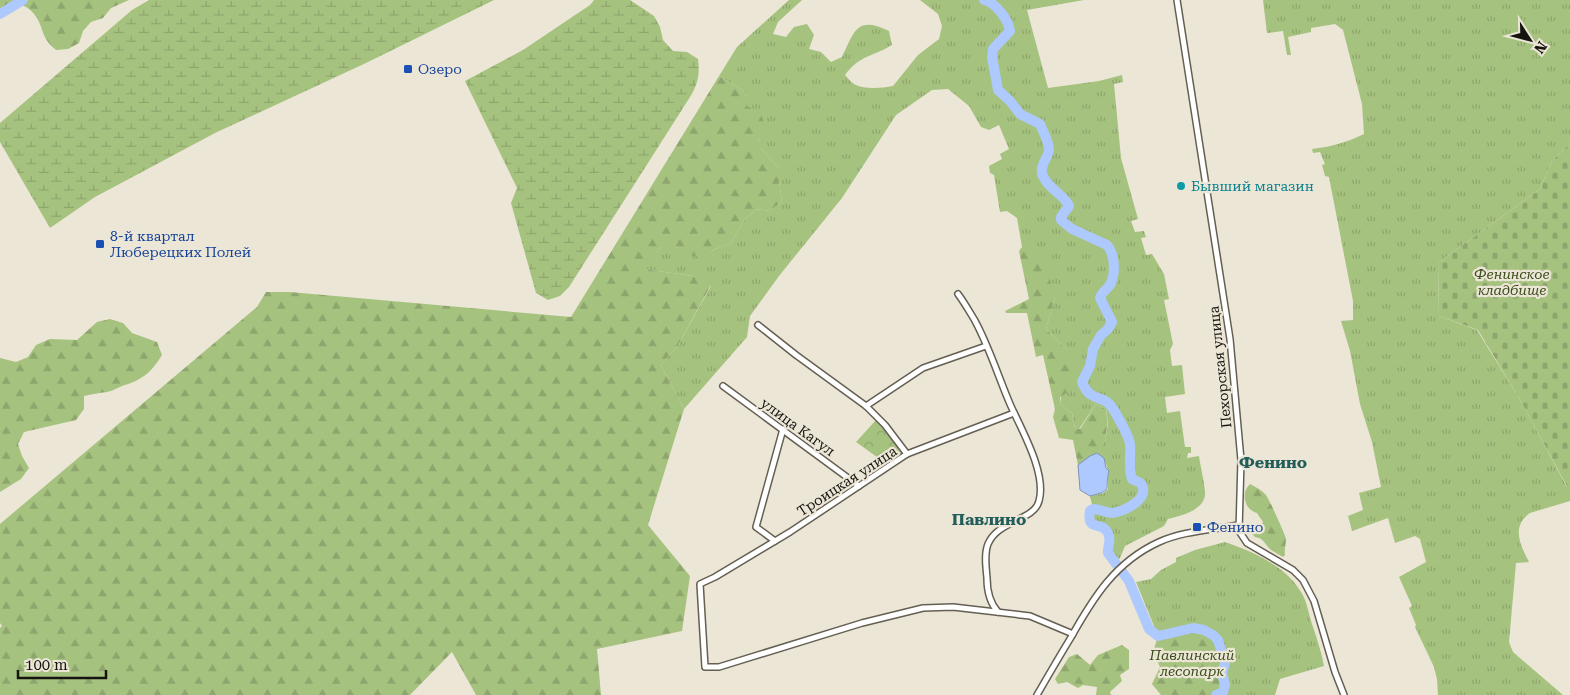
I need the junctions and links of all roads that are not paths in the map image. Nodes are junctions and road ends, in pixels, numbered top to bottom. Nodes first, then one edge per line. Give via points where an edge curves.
1 (1177, 0) edge
2 (958, 294) dead end
3 (758, 325) dead end
4 (986, 346) junction
5 (723, 386) dead end
6 (866, 406) junction
7 (1014, 413) junction
8 (783, 429) junction
9 (907, 454) junction
10 (859, 486) junction
11 (1238, 525) junction
12 (775, 541) junction
13 (998, 612) junction
14 (1073, 634) junction
15 (1037, 695) edge
16 (1344, 695) edge

1 - 11 street, Пехорская улица via 1230,339 1241,460
2 - 4 street
3 - 6 street
4 - 6 street via 923,368
4 - 7 street
5 - 8 street, улица Кагул
6 - 9 street
7 - 9 street, Троицкая улица
7 - 13 street via 1030,448 1040,498 1034,510 999,529 988,544 987,588 991,605
8 - 10 street, улица Кагул
8 - 12 street via 756,527
9 - 10 street, Троицкая улица
10 - 12 street, Троицкая улица
11 - 14 street via 1180,535 1144,549 1098,591
11 - 16 street via 1247,544 1293,570 1303,580 1317,610
12 - 13 street, Троицкая улица via 700,584 705,667 714,668 904,612 939,607
13 - 14 street via 1030,616
14 - 15 street

